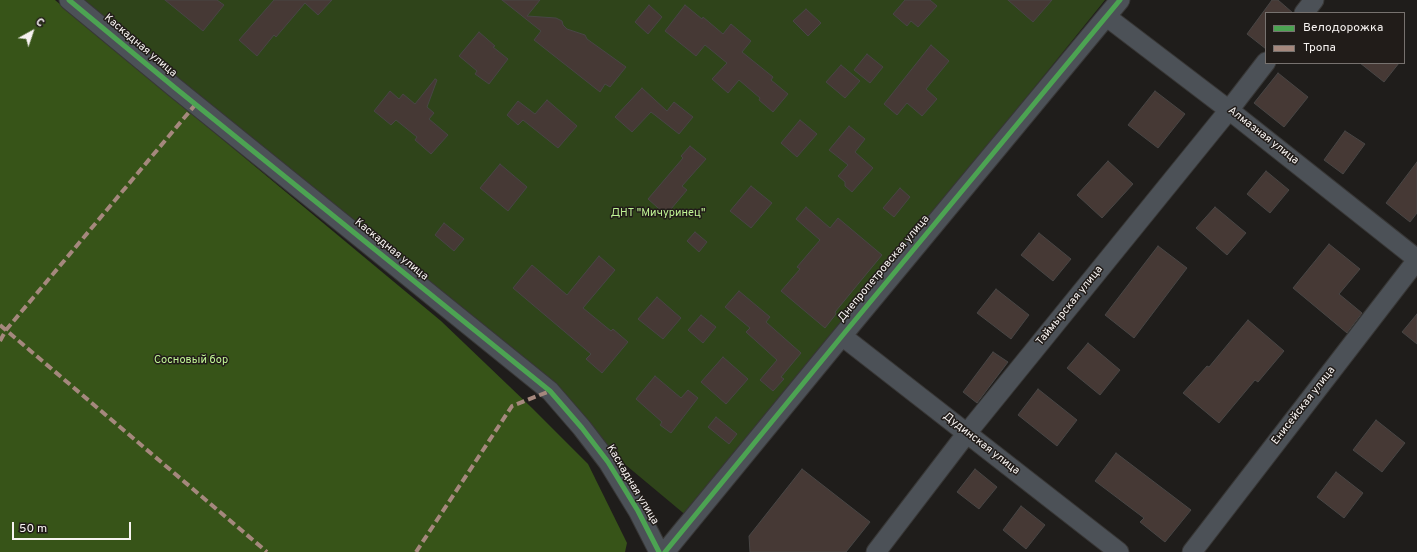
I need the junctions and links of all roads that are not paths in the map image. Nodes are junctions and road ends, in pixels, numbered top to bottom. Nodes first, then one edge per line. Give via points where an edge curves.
1 (69, 0) edge
2 (1120, 0) edge
3 (1314, 0) edge
4 (1305, 12) edge
5 (1107, 17) junction
6 (1265, 63) edge
7 (1229, 110) junction
8 (1417, 260) edge
9 (842, 336) junction
10 (967, 433) junction
11 (659, 552) edge
12 (665, 552) edge
13 (876, 552) edge
14 (1119, 552) edge
15 (1192, 552) edge

1 - 11 street, Каскадная улица via 550,391 608,462
2 - 5 street, Днепропетровская улица
3 - 4 street
5 - 7 street, Алмазная улица
5 - 9 street, Днепропетровская улица
6 - 7 street, Таймырская улица
7 - 8 street, Алмазная улица
7 - 10 street, Таймырская улица
8 - 15 street, Енисейская улица
9 - 10 street, Дудинская улица
9 - 12 street, Днепропетровская улица
10 - 13 street, Таймырская улица
10 - 14 street, Дудинская улица

